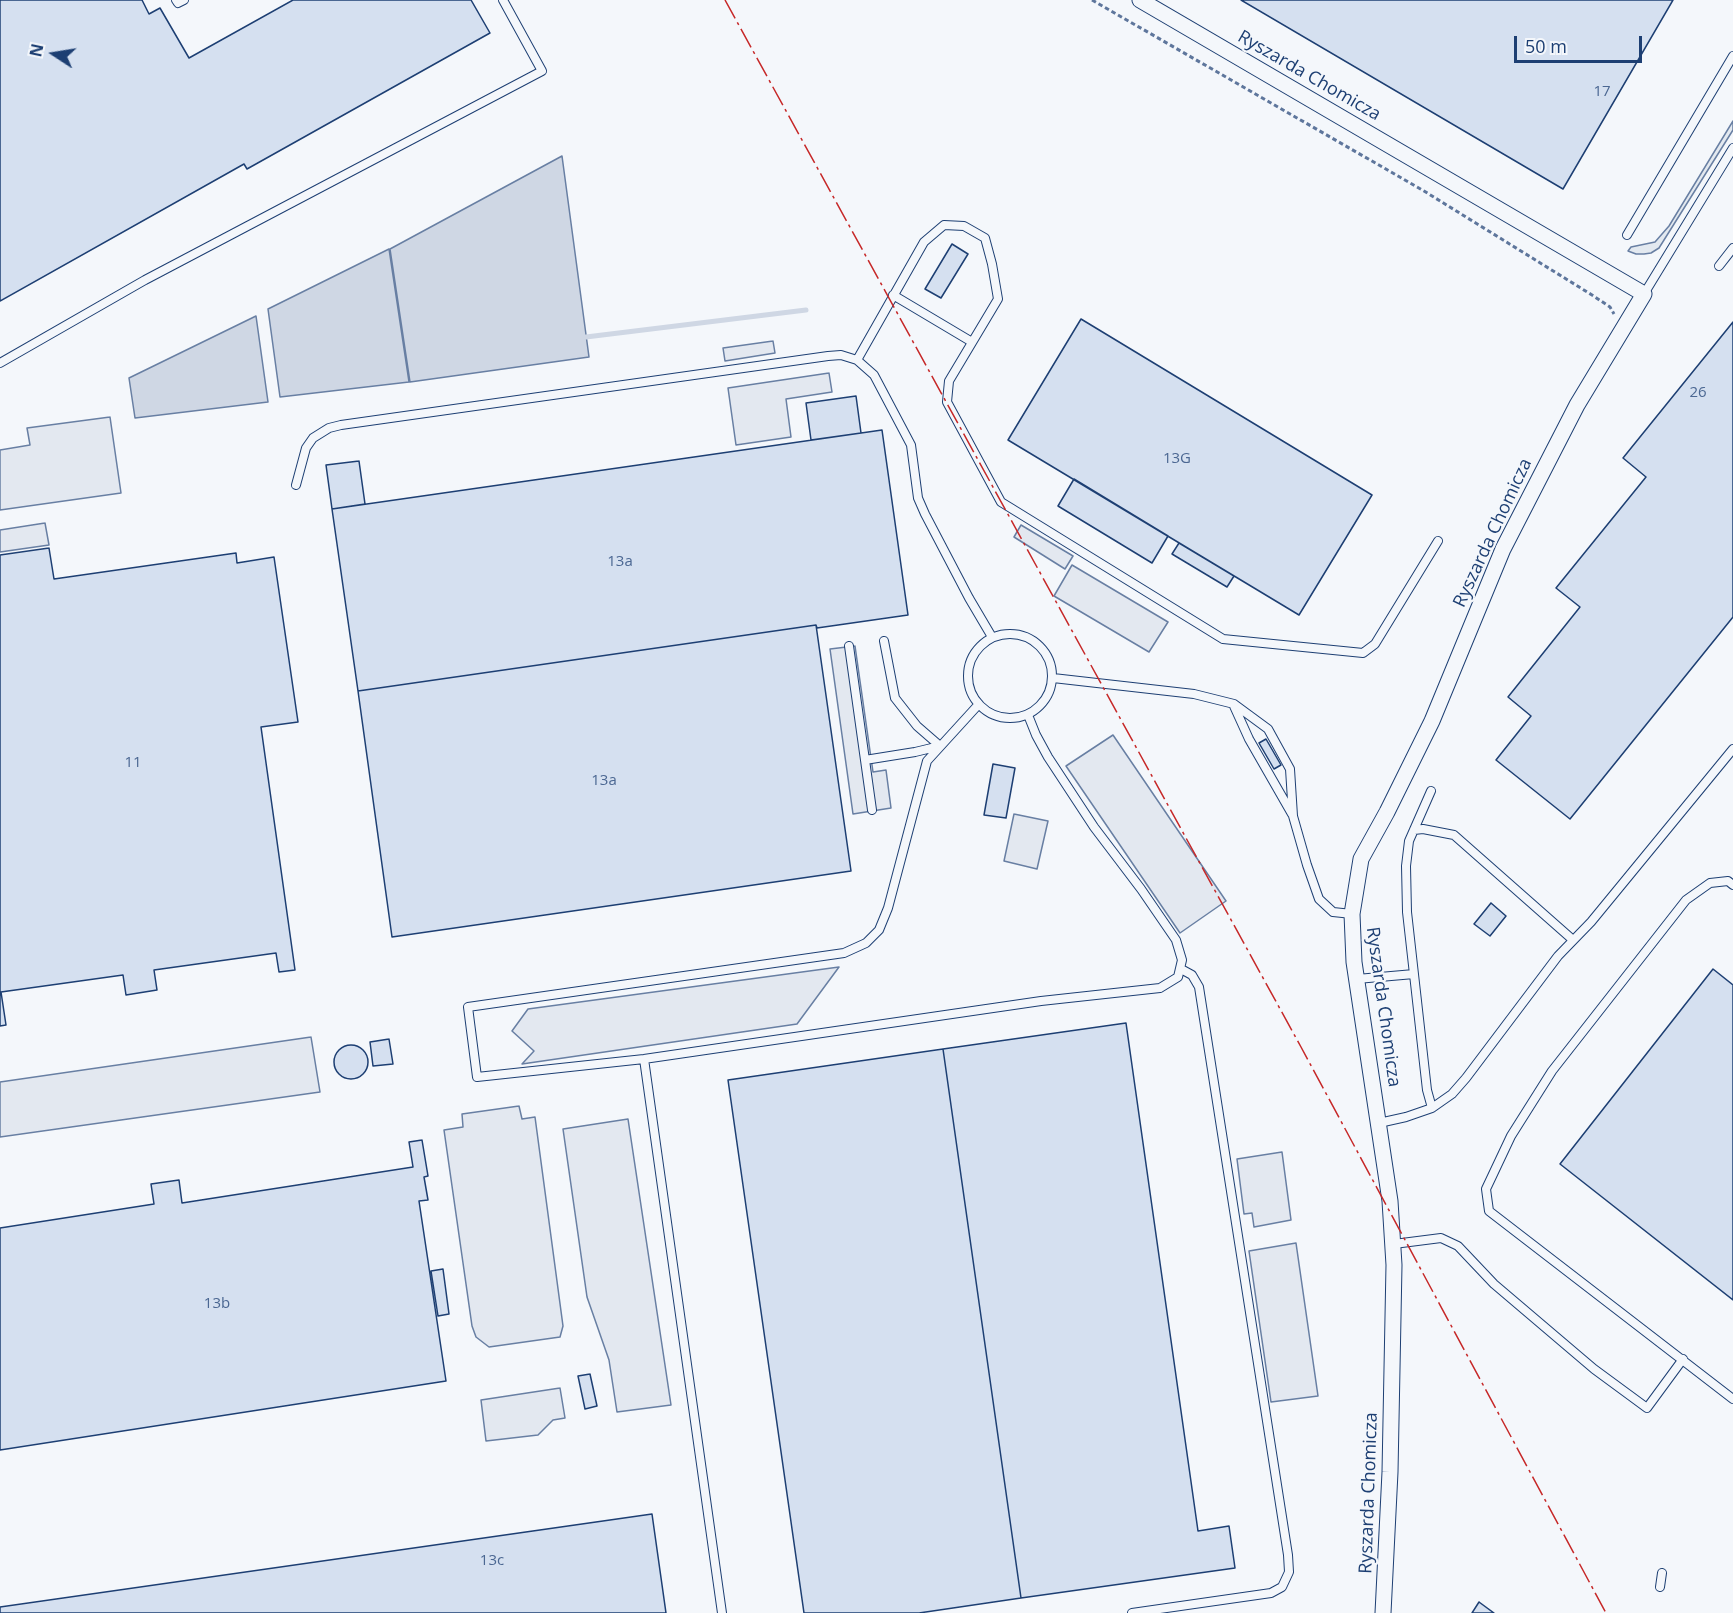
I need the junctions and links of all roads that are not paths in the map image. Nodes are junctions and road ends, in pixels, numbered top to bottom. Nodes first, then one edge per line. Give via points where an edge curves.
1 (176, 0) edge
2 (184, 0) edge
3 (503, 0) edge
4 (1140, 0) edge
5 (1733, 56) edge
6 (1733, 148) edge
7 (1627, 235) dead end
8 (1733, 248) edge
9 (1719, 266) dead end
10 (1644, 294) junction
11 (893, 295) junction
12 (972, 342) junction
13 (857, 360) junction
14 (0, 363) edge
15 (296, 485) dead end
16 (1438, 541) dead end
17 (992, 637) junction
18 (884, 641) dead end
19 (849, 646) dead end
20 (1053, 678) junction
21 (979, 704) junction
22 (1234, 704) junction
23 (1028, 715) junction
24 (939, 746) junction
25 (1733, 749) edge
26 (865, 760) junction
27 (1431, 790) dead end
28 (872, 810) dead end
29 (1293, 816) junction
30 (1414, 830) junction
31 (1733, 885) edge
32 (1352, 914) junction
33 (1573, 940) junction
34 (1181, 969) junction
35 (1414, 974) junction
36 (1357, 979) junction
37 (644, 1059) junction
38 (1432, 1108) junction
39 (1379, 1123) junction
40 (1394, 1244) junction
41 (1683, 1359) junction
42 (1733, 1399) edge
43 (1662, 1573) dead end
44 (1660, 1587) dead end
45 (723, 1613) edge
46 (1132, 1613) edge
47 (1383, 1613) edge

1 - 2 lane
3 - 14 lane via 542,71 145,280
4 - 10 street, Ryszarda Chomicza
5 - 7 lane
6 - 10 lane, Ryszarda Chomicza
8 - 9 lane
10 - 32 street, Ryszarda Chomicza via 1577,405 1503,549 1432,721 1361,859
11 - 12 lane
11 - 12 lane via 924,242 944,225 964,226 985,238 998,299
11 - 13 lane
12 - 16 lane via 949,381 947,402 1000,502 1223,639 1363,653 1375,644
13 - 15 lane via 828,356 341,425 313,438 306,448
13 - 17 lane via 874,375 911,445 924,514
17 - 20 lane via 1012,633 1038,643 1047,654
17 - 21 lane via 975,652 970,664 970,686
18 - 24 lane via 895,698
19 - 26 lane
20 - 22 lane via 1194,694
20 - 23 lane via 1041,706
21 - 23 lane via 1002,718
21 - 24 lane
22 - 29 lane via 1249,739
22 - 29 lane via 1268,729 1290,769
23 - 34 lane via 1048,757 1094,827 1176,939
24 - 26 lane
24 - 37 lane via 927,761 888,908 879,930 866,943 844,953 468,1007 477,1077
25 - 33 lane
26 - 28 lane
27 - 30 lane
29 - 32 lane via 1319,899 1333,912
30 - 33 lane via 1454,835
30 - 35 lane via 1406,866
31 - 41 lane via 1728,881 1710,883 1686,900 1551,1071 1511,1136 1486,1189 1488,1211
32 - 36 street, Ryszarda Chomicza
33 - 38 lane via 1466,1078
34 - 37 lane via 1178,977 1160,988 1041,1001
34 - 46 lane via 1192,975 1199,987 1289,1572 1282,1587 1271,1593
35 - 36 lane
35 - 38 lane
36 - 39 street, Ryszarda Chomicza
37 - 45 lane
38 - 39 lane
39 - 40 street, Ryszarda Chomicza
40 - 41 lane via 1441,1238 1458,1246 1494,1284 1594,1369 1647,1408
40 - 47 street, Ryszarda Chomicza
41 - 42 lane
43 - 44 lane

